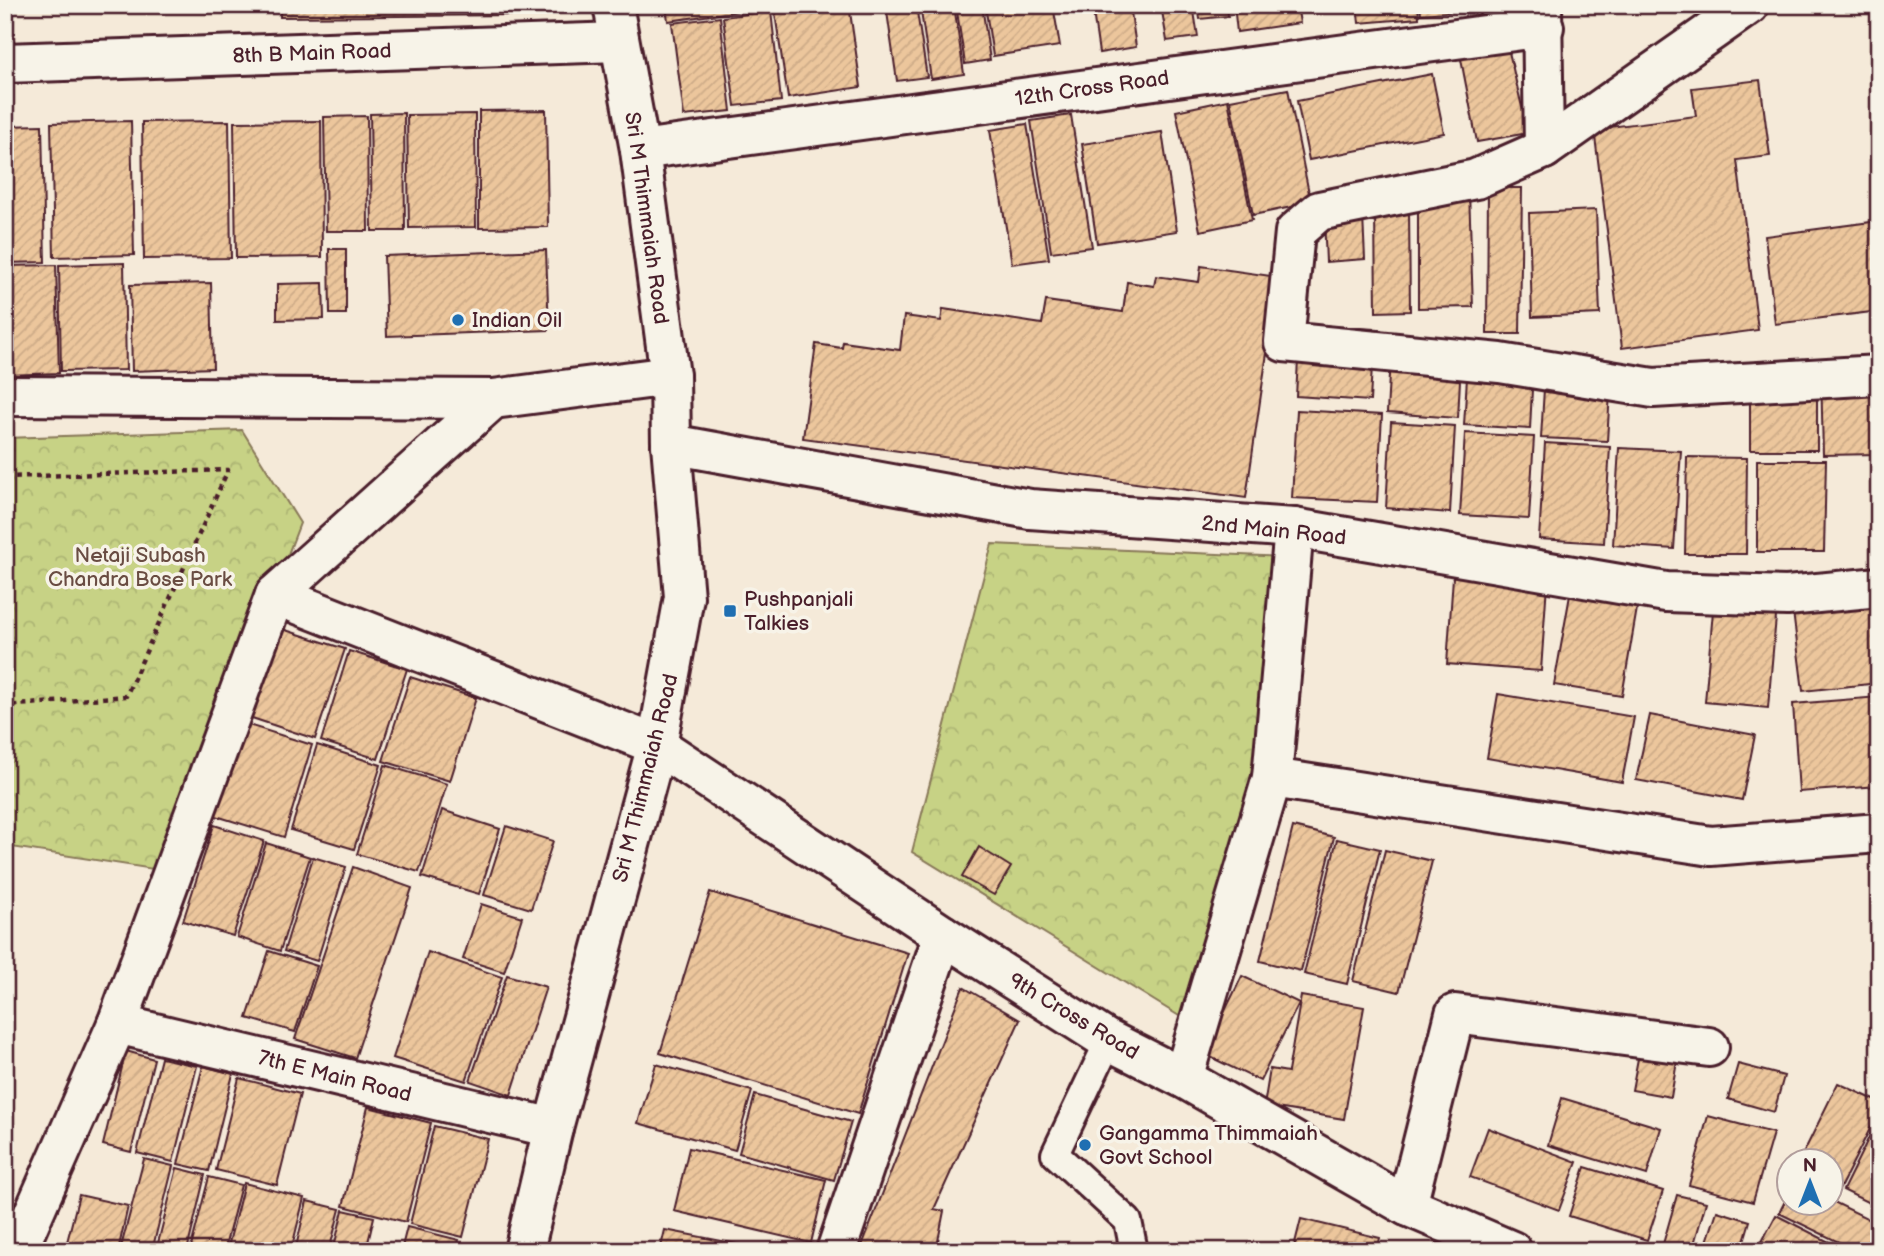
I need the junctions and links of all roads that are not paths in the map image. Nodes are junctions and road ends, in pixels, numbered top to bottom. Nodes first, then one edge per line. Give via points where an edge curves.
1 (1749, 5) edge
2 (1543, 16) edge
3 (616, 24) edge
4 (5, 63) edge
5 (1544, 149) junction
6 (640, 150) junction
7 (1879, 374) edge
8 (670, 376) junction
9 (5, 396) edge
10 (494, 399) junction
11 (671, 444) junction
12 (1294, 528) junction
13 (1879, 587) edge
14 (275, 595) junction
15 (657, 745) junction
16 (1272, 778) junction
17 (1879, 833) edge
18 (943, 935) junction
19 (117, 1024) junction
20 (1106, 1040) junction
21 (1709, 1047) dead end
22 (1183, 1078) junction
23 (553, 1128) junction
24 (1407, 1206) junction
25 (17, 1251) edge
26 (524, 1251) edge
27 (836, 1251) edge
28 (1133, 1251) edge
29 (1512, 1251) edge

1 - 5 street
2 - 5 street
2 - 6 street, 12th Cross Road
3 - 4 street, 8th B Main Road
3 - 6 street, Sri M Thimmaiah Road
5 - 7 street via 1476,179 1319,211 1295,232 1284,342 1500,363 1653,388
6 - 8 street, Sri M Thimmaiah Road
8 - 10 street
8 - 11 street, Sri M Thimmaiah Road
9 - 10 street
10 - 14 street
11 - 12 street, 2nd Main Road via 1030,509
11 - 15 street, Sri M Thimmaiah Road via 684,597
12 - 13 street, 2nd Main Road via 1666,592 1787,596
12 - 16 street
14 - 15 street, 9th Cross Road
14 - 19 street
15 - 18 street, 9th Cross Road
15 - 23 street, Sri M Thimmaiah Road
16 - 17 street via 1711,846
16 - 22 street
18 - 20 street, 9th Cross Road
18 - 27 street
19 - 23 street, 7th E Main Road
19 - 25 street
20 - 22 street, 9th Cross Road
20 - 28 lane via 1055,1154 1128,1221
21 - 24 street via 1455,1014
22 - 24 street, 9th Cross Road
23 - 26 street, Sri M Thimmaiah Road
24 - 29 street, 9th Cross Road

